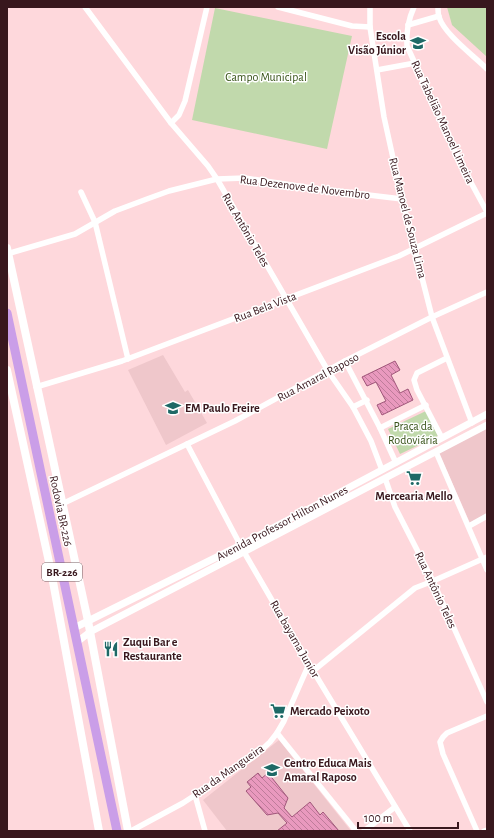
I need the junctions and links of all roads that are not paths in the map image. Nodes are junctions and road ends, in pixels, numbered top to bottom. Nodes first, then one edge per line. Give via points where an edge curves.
1 (85, 7) edge
2 (207, 7) edge
3 (278, 7) edge
4 (370, 7) edge
5 (414, 7) edge
6 (438, 7) edge
7 (439, 16) junction
8 (408, 25) junction
9 (370, 27) junction
10 (415, 63) junction
11 (487, 68) edge
12 (377, 70) junction
13 (171, 123) junction
14 (217, 179) junction
15 (81, 192) dead end
16 (402, 199) junction
17 (487, 212) edge
18 (96, 222) junction
19 (415, 247) junction
20 (7, 252) edge
21 (487, 292) edge
22 (285, 299) junction
23 (7, 313) edge
24 (432, 317) junction
25 (447, 358) junction
26 (128, 359) junction
27 (345, 361) junction
28 (7, 370) edge
29 (328, 370) junction
30 (36, 386) junction
31 (367, 400) junction
32 (426, 405) junction
33 (353, 407) junction
34 (487, 414) edge
35 (472, 423) junction
36 (487, 426) edge
37 (380, 428) junction
38 (476, 431) junction
39 (442, 438) junction
40 (187, 444) junction
41 (447, 446) junction
42 (436, 452) junction
43 (396, 463) junction
44 (382, 470) junction
45 (399, 470) junction
46 (385, 478) junction
47 (62, 504) junction
48 (487, 516) edge
49 (469, 526) junction
50 (242, 549) junction
51 (485, 558) edge
52 (487, 570) edge
53 (433, 581) junction
54 (88, 621) junction
55 (74, 628) junction
56 (90, 632) junction
57 (77, 642) junction
58 (309, 664) junction
59 (313, 670) junction
60 (487, 702) edge
61 (487, 716) edge
62 (277, 733) junction
63 (195, 795) junction
64 (395, 807) junction
65 (99, 831) edge
66 (117, 831) edge
67 (128, 831) edge
68 (131, 831) edge
69 (205, 831) edge
70 (356, 831) edge
71 (364, 831) edge
72 (410, 831) edge
73 (477, 831) edge

1 - 13 street, Rua Antônio Teles
2 - 13 street via 185,101
3 - 9 street via 352,26
4 - 9 street, Rua Manoel de Souza Lima
5 - 8 street, Rua Tabelião Manoel Limeira
6 - 7 street
7 - 8 street
7 - 11 street via 451,35
8 - 10 street, Rua Tabelião Manoel Limeira via 407,46
9 - 12 street, Rua Manoel de Souza Lima
10 - 12 street
10 - 17 street, Rua Tabelião Manoel Limeira via 462,166
12 - 16 street, Rua Manoel de Souza Lima via 384,117
13 - 14 street, Rua Antônio Teles
14 - 16 street, Rua Dezenove de Novembro via 245,178
14 - 18 street, Rua Dezenove de Novembro via 169,191
14 - 22 street, Rua Antônio Teles
15 - 18 street
16 - 19 street, Rua Manoel de Souza Lima
17 - 19 street, Rua Bela Vista
18 - 20 street, Rua Dezenove de Novembro via 63,239
18 - 26 street
19 - 22 street, Rua Bela Vista via 399,256
19 - 24 street, Rua Manoel de Souza Lima
20 - 30 main road
21 - 24 street, Rua Amaral Raposo
22 - 26 street, Rua Bela Vista
22 - 29 street, Rua Antônio Teles
23 - 55 highway, Rodovia BR-226 / BR-226
24 - 25 street, Rua Manoel de Souza Lima
24 - 27 street, Rua Amaral Raposo
25 - 32 street via 414,376 415,384
25 - 35 street, Rua Manoel de Souza Lima
26 - 30 street, Rua Bela Vista
27 - 29 street, Rua Amaral Raposo
27 - 31 street
28 - 65 main road via 50,571
29 - 33 street, Rua Antônio Teles
29 - 40 street, Rua Amaral Raposo
30 - 47 main road
31 - 33 street
31 - 37 street
32 - 37 street
32 - 39 street
33 - 44 street, Rua Antônio Teles via 371,441
34 - 35 street, Avenida Professor Hilton Nunes
35 - 38 street
35 - 39 street, Avenida Professor Hilton Nunes
36 - 38 street, Avenida Professor Hilton Nunes
37 - 43 street
38 - 41 street, Avenida Professor Hilton Nunes
39 - 41 street
39 - 43 street, Avenida Professor Hilton Nunes
40 - 47 street, Rua Amaral Raposo
40 - 50 street, Rua bayama Junior
41 - 42 street, Avenida Professor Hilton Nunes
42 - 45 street, Avenida Professor Hilton Nunes
42 - 49 street
43 - 44 street, Avenida Professor Hilton Nunes
43 - 45 street
44 - 46 street
44 - 50 street, Avenida Professor Hilton Nunes
45 - 46 street, Avenida Professor Hilton Nunes
46 - 50 street, Avenida Professor Hilton Nunes
46 - 53 street, Rua Antônio Teles via 395,508
47 - 54 main road
48 - 49 street
49 - 51 street
50 - 54 street, Avenida Professor Hilton Nunes
50 - 56 street, Avenida Professor Hilton Nunes
50 - 58 street, Rua bayama Junior
51 - 52 street
51 - 53 street
53 - 59 street via 411,590
53 - 60 street, Rua Antônio Teles
54 - 55 street, Avenida Professor Hilton Nunes
54 - 56 main road
55 - 57 highway, Rodovia BR-226 / BR-226
56 - 57 street, Avenida Professor Hilton Nunes
56 - 67 main road
57 - 66 highway, Rodovia BR-226 / BR-226
58 - 59 street, Rua bayama Junior
58 - 62 street, Rua da Mangueira
59 - 64 street, Rua bayama Junior
61 - 73 street via 447,733 440,742
62 - 63 street, Rua da Mangueira via 255,756
62 - 70 street
63 - 68 street, Rua da Mangueira
63 - 69 street
64 - 71 street
64 - 72 street, Rua bayama Junior

